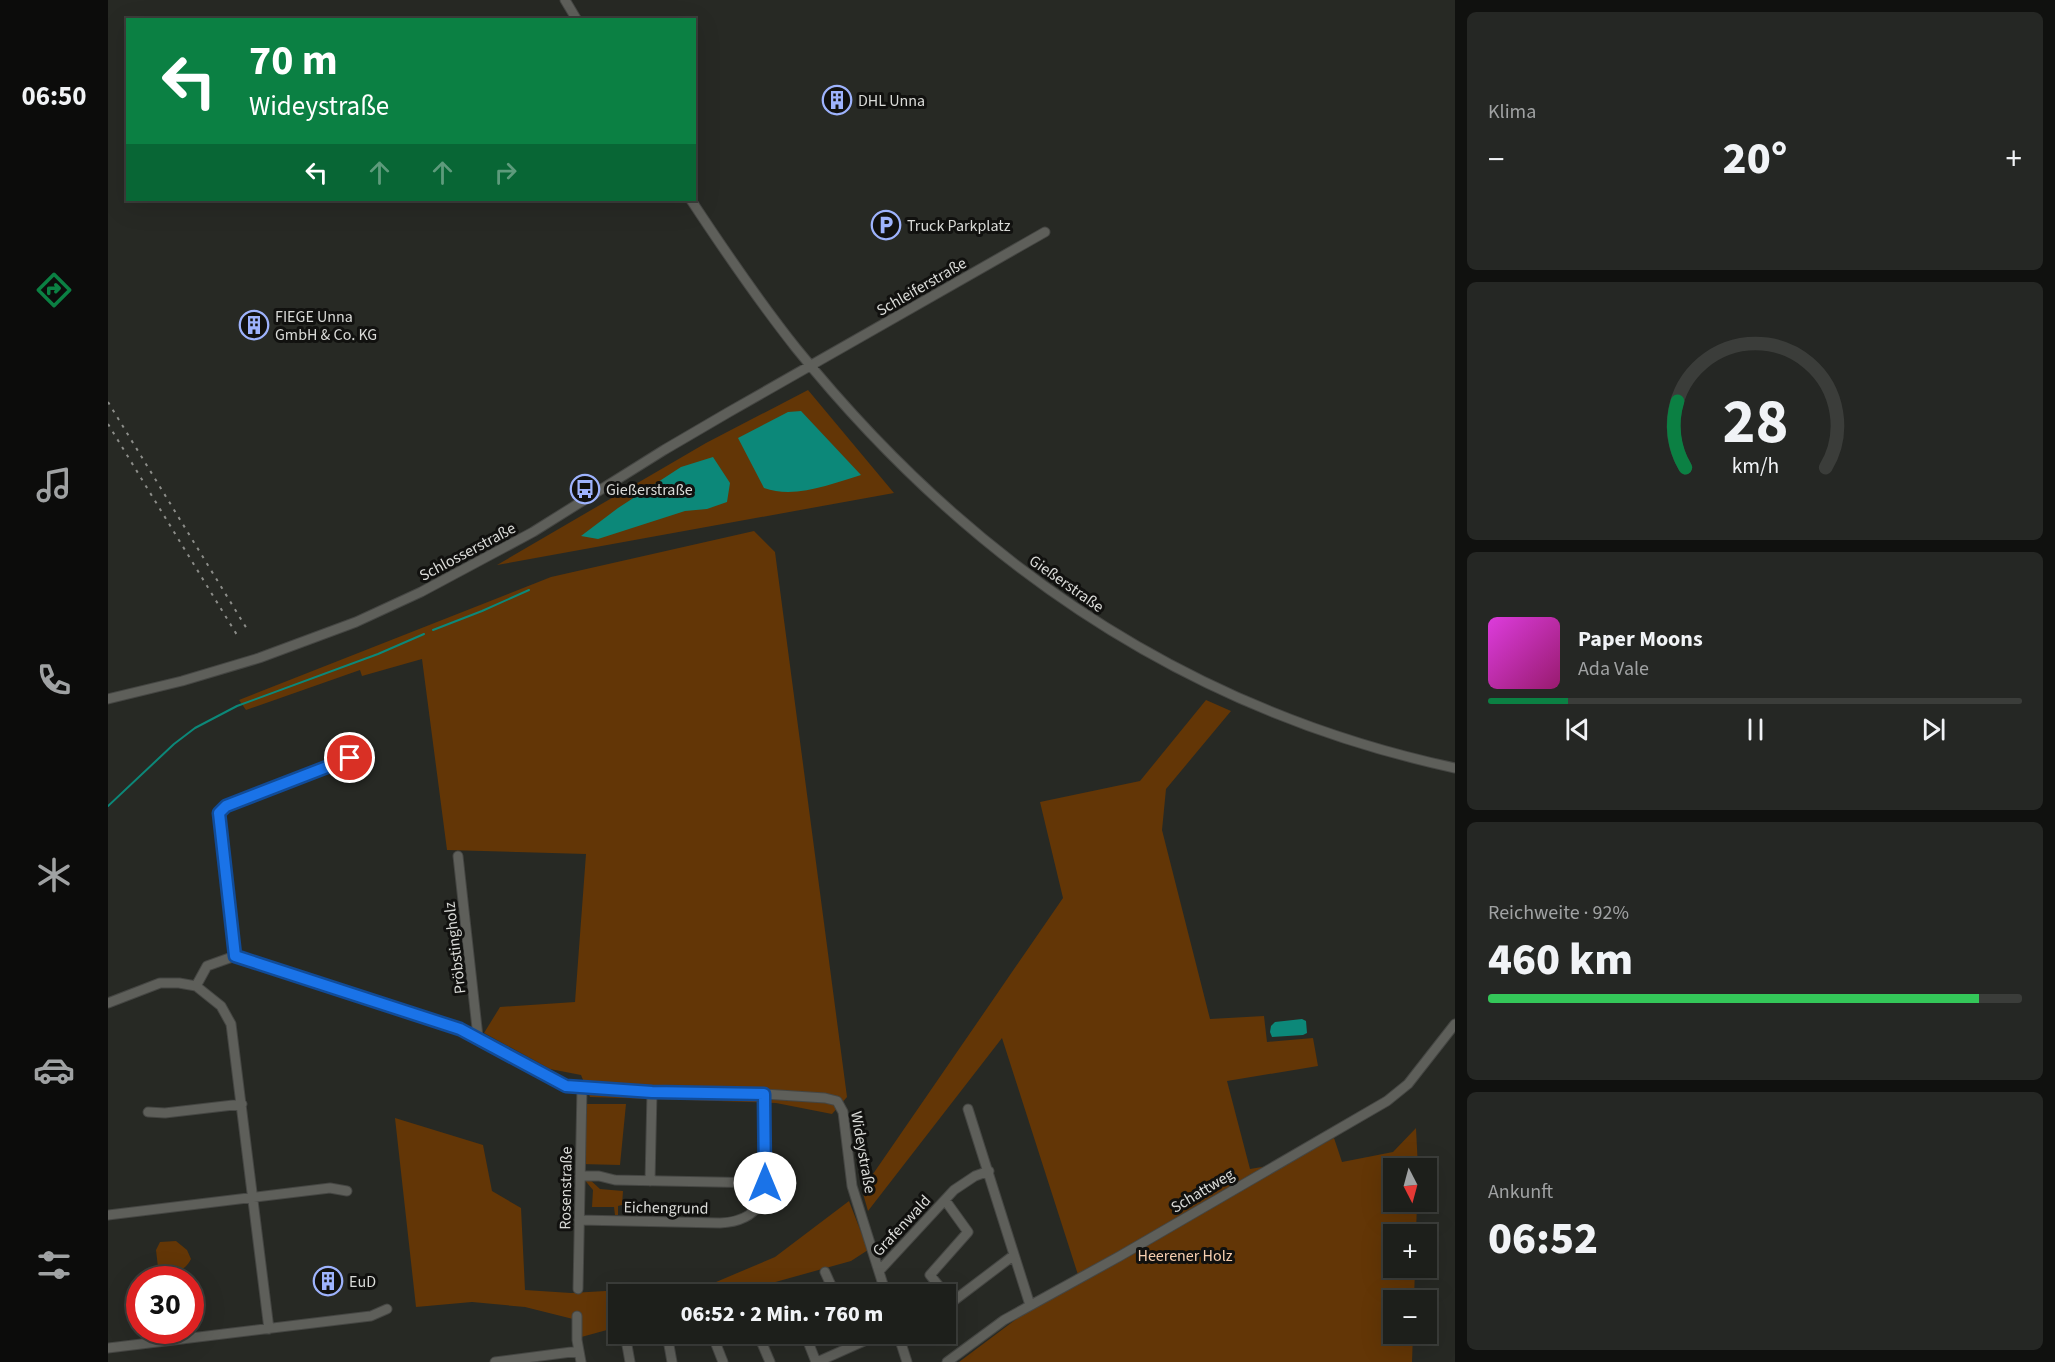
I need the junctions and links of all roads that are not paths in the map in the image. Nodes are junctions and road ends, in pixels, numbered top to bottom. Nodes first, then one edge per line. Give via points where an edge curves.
1 (565, 0) edge
2 (576, 18) edge
3 (692, 201) edge
4 (1045, 232) dead end
5 (811, 365) junction
6 (108, 699) edge
7 (350, 758) dead end
8 (1455, 768) edge
9 (458, 855) dead end
10 (235, 956) junction
11 (196, 986) junction
12 (108, 1003) edge
13 (1455, 1024) edge
14 (478, 1037) junction
15 (582, 1088) junction
16 (652, 1092) junction
17 (764, 1094) junction
18 (242, 1104) junction
19 (969, 1109) dead end
20 (148, 1112) dead end
21 (988, 1171) junction
22 (580, 1176) junction
23 (650, 1181) junction
24 (765, 1183) junction
25 (347, 1191) dead end
26 (254, 1197) junction
27 (945, 1200) junction
28 (108, 1215) edge
29 (579, 1220) junction
30 (1014, 1255) junction
31 (879, 1271) junction
32 (825, 1272) dead end
33 (830, 1284) edge
34 (883, 1284) edge
35 (578, 1289) dead end
36 (1030, 1305) junction
37 (387, 1309) dead end
38 (577, 1316) dead end
39 (269, 1329) junction
40 (627, 1344) edge
41 (669, 1344) edge
42 (716, 1344) edge
43 (762, 1344) edge
44 (809, 1344) edge
45 (901, 1344) edge
46 (856, 1345) edge
47 (108, 1348) edge
48 (579, 1351) junction
49 (495, 1362) edge
50 (581, 1362) edge
51 (630, 1362) edge
52 (672, 1362) edge
53 (723, 1362) edge
54 (770, 1362) edge
55 (816, 1362) edge
56 (907, 1362) edge
57 (947, 1362) edge

1 - 2 street
3 - 5 street, Gießerstraße via 761,302
4 - 5 street, Schleiferstraße
5 - 6 street, Schlosserstraße via 533,532 411,597 259,658
5 - 8 street, Gießerstraße via 939,501 1020,568 1106,629 1193,677 1268,710 1370,746
7 - 10 street via 226,806 219,813
9 - 14 street, Pröbstingholz
10 - 11 street via 207,966
10 - 14 street, Wideystraße
11 - 12 street via 160,983
11 - 18 street via 221,1006 231,1024
13 - 36 street, Schattweg via 1408,1084 1387,1101
14 - 15 street, Wideystraße via 566,1086
15 - 16 street, Wideystraße
15 - 22 street, Rosenstraße
16 - 17 street, Wideystraße
16 - 23 street, Eichengrund
17 - 24 street, Eichengrund
17 - 31 street, Wideystraße via 837,1101 843,1112 852,1186
18 - 20 street
18 - 26 street
19 - 21 street
21 - 27 street, Grafenwald via 964,1182
21 - 30 street
22 - 23 street, Eichengrund
22 - 29 street, Rosenstraße
23 - 24 street, Eichengrund
24 - 29 street, Eichengrund via 758,1208 730,1222
25 - 26 street via 330,1188
26 - 28 street
26 - 39 street
27 - 30 street, Grafenwald via 968,1232 930,1275 952,1302
27 - 31 street, Grafenwald
29 - 35 street, Rosenstraße
30 - 36 street
31 - 34 street, Wideystraße
32 - 33 street
36 - 57 street, Schattweg
37 - 39 street via 371,1316
38 - 48 street
39 - 47 street
40 - 51 street
41 - 52 street
42 - 53 street
43 - 54 street
44 - 55 street
45 - 56 street
46 - 55 street
48 - 49 street
48 - 50 street

